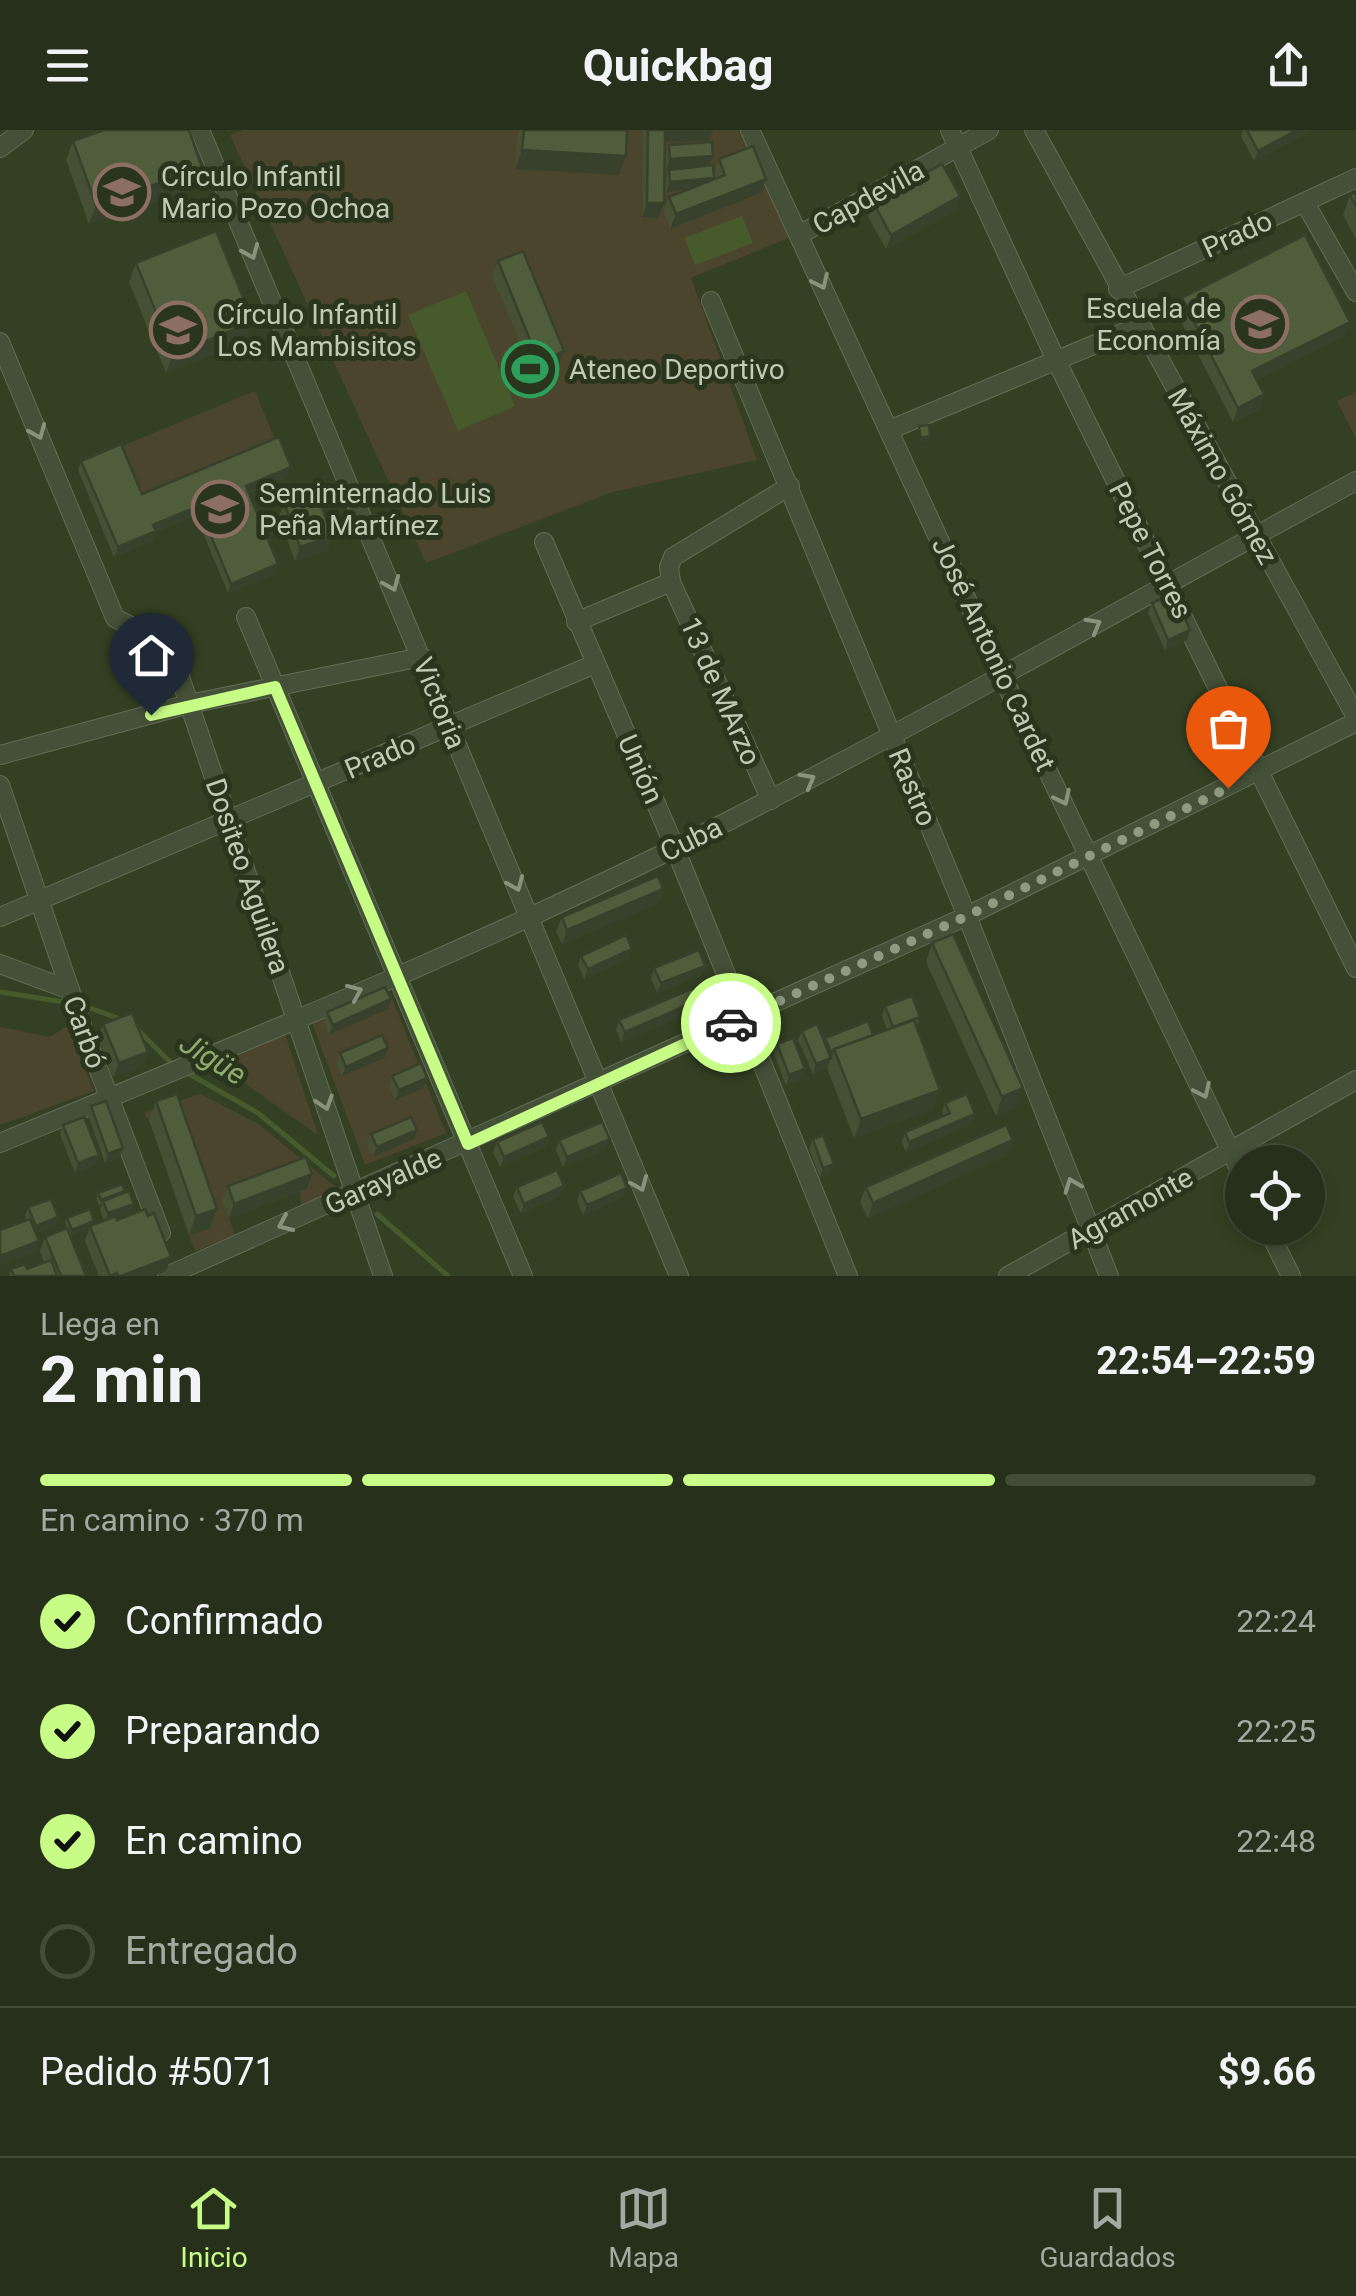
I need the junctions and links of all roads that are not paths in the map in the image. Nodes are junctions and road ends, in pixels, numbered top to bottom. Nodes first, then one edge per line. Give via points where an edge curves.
1 (24, 130) edge
2 (200, 130) edge
3 (750, 130) edge
4 (989, 130) edge
5 (1034, 130) edge
6 (954, 138) edge
7 (0, 148) edge
8 (1356, 178) edge
9 (1304, 202) junction
10 (800, 235) junction
11 (1118, 289) junction
12 (1356, 292) edge
13 (711, 301) dead end
14 (1139, 326) junction
15 (0, 342) edge
16 (1056, 360) junction
17 (888, 430) junction
18 (1356, 481) edge
19 (790, 486) junction
20 (1257, 535) junction
21 (544, 542) dead end
22 (671, 582) junction
23 (1168, 584) junction
24 (246, 617) dead end
25 (576, 622) junction
26 (422, 657) junction
27 (595, 664) junction
28 (1002, 676) junction
29 (275, 687) junction
30 (188, 704) junction
31 (1356, 720) edge
32 (449, 728) junction
33 (891, 734) junction
34 (0, 755) edge
35 (1262, 771) junction
36 (317, 782) junction
37 (0, 785) edge
38 (771, 800) junction
39 (229, 820) junction
40 (675, 848) junction
41 (1091, 856) junction
42 (38, 901) junction
43 (530, 916) junction
44 (967, 916) junction
45 (0, 917) edge
46 (0, 964) edge
47 (1356, 968) edge
48 (398, 974) junction
49 (70, 990) junction
50 (296, 1016) junction
51 (742, 1018) junction
52 (1356, 1080) edge
53 (598, 1084) junction
54 (110, 1098) junction
55 (0, 1143) edge
56 (468, 1144) junction
57 (1228, 1145) edge
58 (1243, 1145) edge
59 (1225, 1155) edge
60 (354, 1193) junction
61 (1090, 1230) junction
62 (1276, 1245) edge
63 (173, 1275) edge
64 (383, 1276) edge
65 (523, 1276) edge
66 (680, 1276) edge
67 (848, 1276) edge
68 (1008, 1276) edge
69 (1108, 1276) edge
70 (1291, 1276) edge

1 - 7 street
2 -> 26 street, Victoria
3 - 10 street, José Antonio Cardet
4 - 6 street, Capdevila
5 - 11 street, Máximo Gómez
6 - 10 street, Capdevila
6 - 16 street, Pepe Torres
8 - 9 street, Prado
9 - 11 street, Prado
9 - 12 street
10 -> 17 street, José Antonio Cardet
11 - 14 street, Máximo Gómez
13 - 19 street, Rastro
14 - 16 street
14 - 20 street, Máximo Gómez
15 -> 30 street, Dositeo Aguilera via 116,618 164,643
16 - 17 street
16 - 23 street, Pepe Torres
17 - 28 street, José Antonio Cardet
18 - 20 street, Cuba
19 - 22 street via 673,557
19 - 33 street, Rastro
20 - 23 street, Cuba
20 - 31 street, Máximo Gómez
21 - 25 street, Unión
22 - 25 street
22 - 38 street, 13 de MArzo
28 -> 23 street, Cuba
23 - 35 street, Pepe Torres
24 - 29 street
25 - 27 street, Unión
26 - 29 street
26 - 32 street, Victoria
27 - 32 street, Prado
27 - 40 street, Unión
28 - 33 street, Cuba
28 -> 41 street, José Antonio Cardet
29 - 30 street
29 - 36 street
30 - 34 street
30 - 39 street, Dositeo Aguilera
31 - 35 street, Garayalde
32 - 36 street, Prado
32 -> 43 street, Victoria
38 -> 33 street, Cuba
33 - 44 street, Rastro
35 - 41 street, Garayalde
35 - 47 street, Pepe Torres
36 - 39 street, Prado
36 - 48 street
37 - 42 street, Carbó
38 - 40 street, Cuba
39 - 42 street, Prado
39 - 50 street, Dositeo Aguilera
40 - 43 street, Cuba
40 - 51 street, Unión
41 - 44 street, Garayalde
41 -> 57 street, José Antonio Cardet
42 - 45 street, Prado
42 - 49 street, Carbó
43 - 48 street, Cuba
43 - 53 street, Victoria
44 - 51 street, Garayalde
61 -> 44 street, Rastro
46 - 49 street
50 -> 48 street, Cuba
48 - 56 street
49 - 54 street, Carbó
50 - 54 street, Cuba
50 -> 60 street, Dositeo Aguilera
51 - 53 street, Garayalde
51 - 67 street, Unión
52 - 58 street, Agramonte
53 - 56 street, Garayalde
53 -> 66 street, Victoria
54 - 55 street, Cuba
54 - 63 street, Carbó
56 - 60 street, Garayalde
56 - 65 street
59 - 61 street, Agramonte
60 -> 63 street, Garayalde
60 - 64 street, Dositeo Aguilera
61 - 68 street, Agramonte
61 - 69 street, Rastro
62 - 70 street

